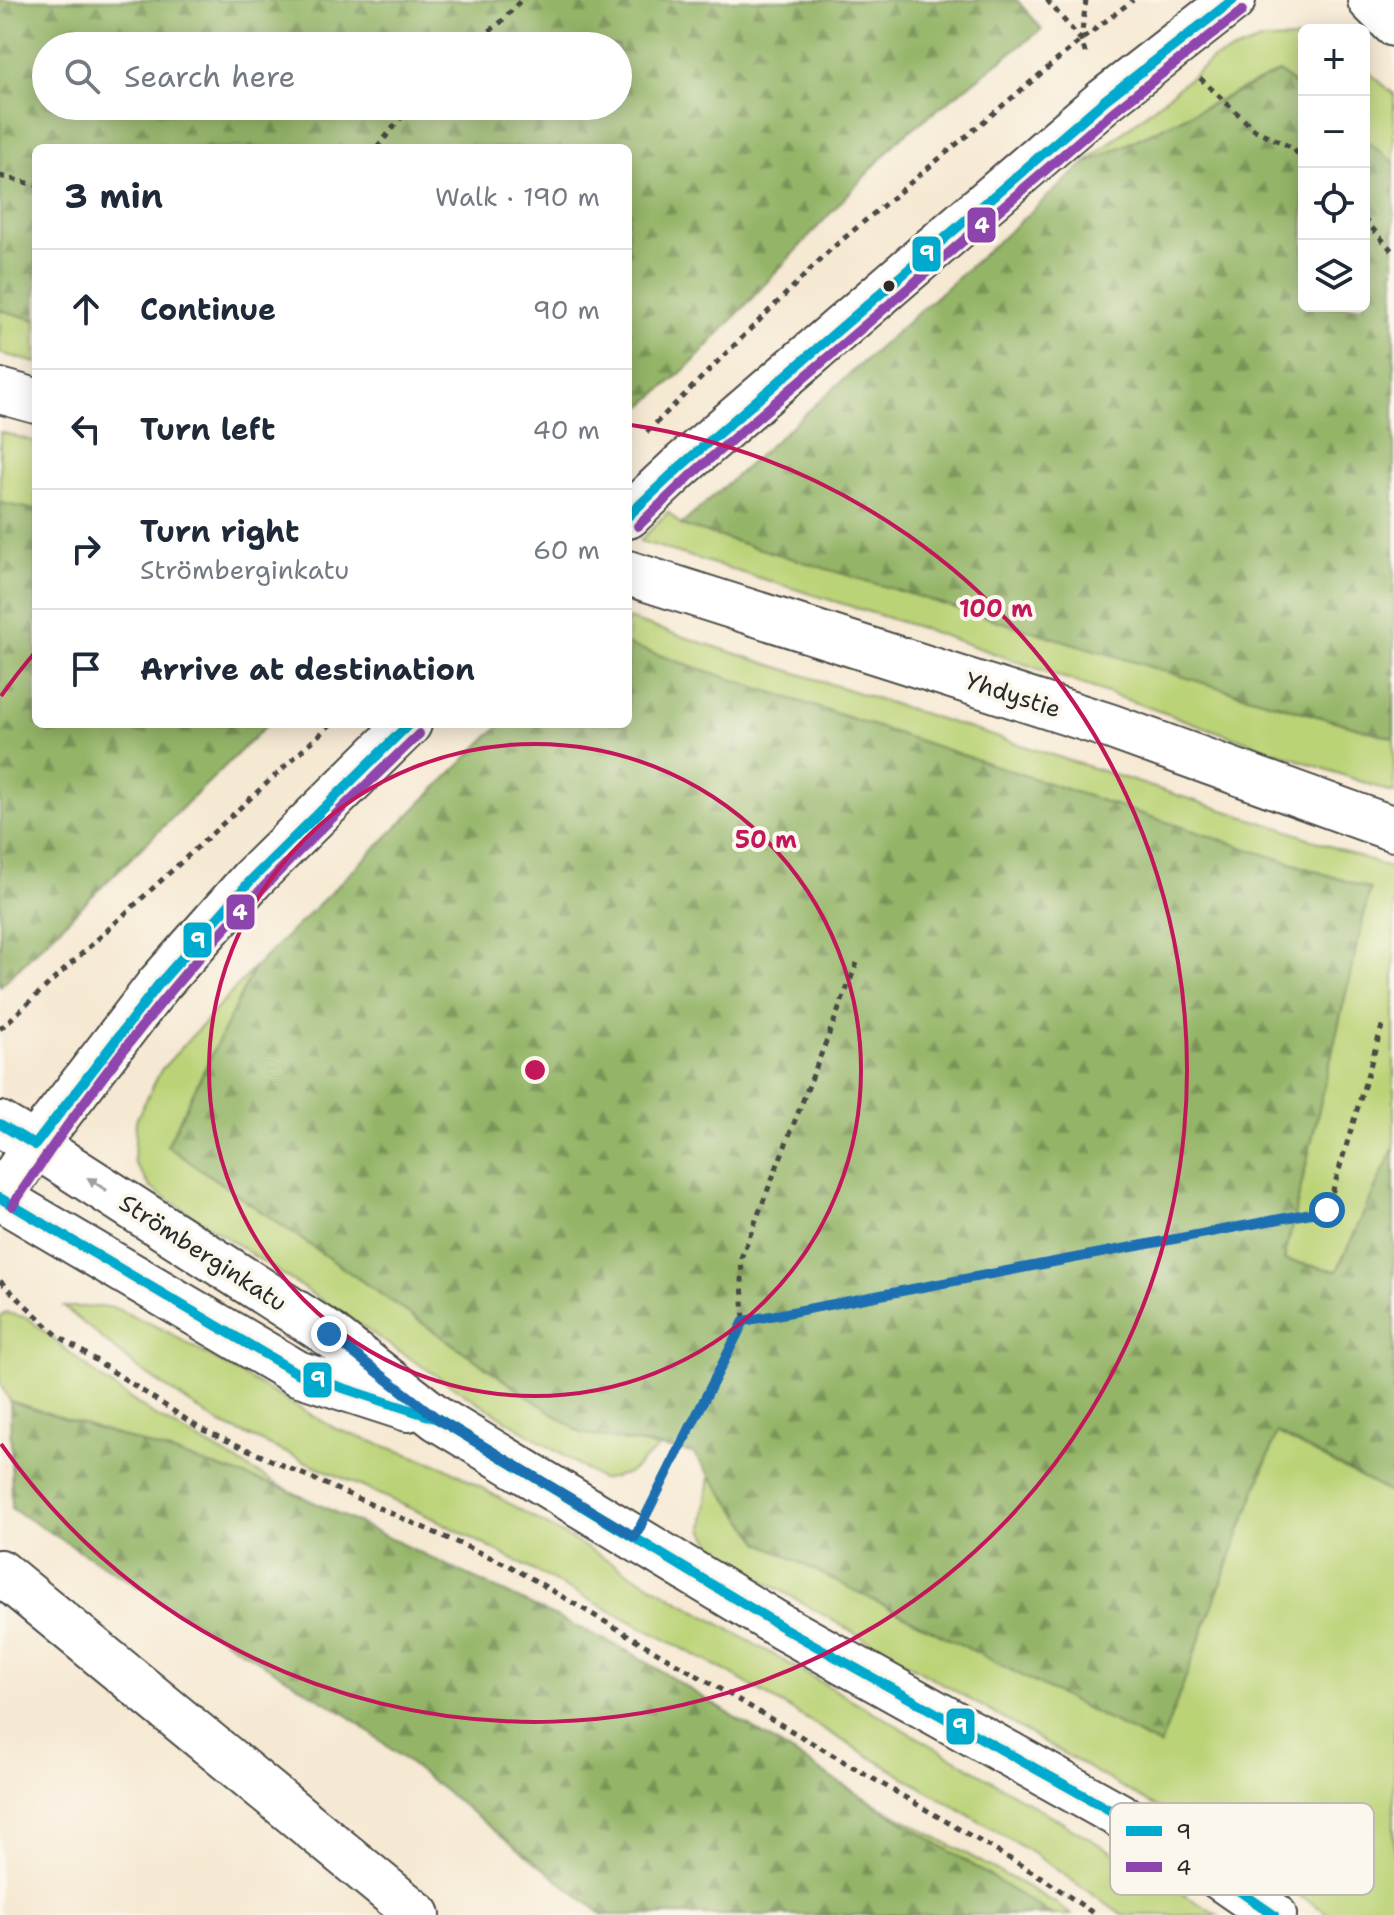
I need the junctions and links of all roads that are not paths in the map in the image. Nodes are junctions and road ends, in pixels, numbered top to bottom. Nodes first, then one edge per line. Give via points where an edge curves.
1 (1233, 0) edge
2 (1370, 0) edge
3 (1394, 24) edge
4 (0, 391) edge
5 (32, 400) edge
6 (632, 512) edge
7 (632, 574) edge
8 (405, 728) edge
9 (1394, 829) edge
10 (18, 1134) edge
11 (0, 1198) edge
12 (438, 1419) junction
13 (0, 1572) edge
14 (1110, 1810) edge
15 (1245, 1895) edge
16 (418, 1915) edge
17 (1274, 1915) edge

1 - 6 main road via 1105,100
2 - 3 main road
4 - 5 main road
7 - 9 main road, Yhdystie via 1109,726
8 - 10 main road via 231,902
10 - 11 main road
12 -> 10 main road, Strömberginkatu via 329,1334
11 - 12 main road, Strömberginkatu via 297,1373
12 - 14 main road, Strömberginkatu via 782,1627
13 - 16 main road
15 - 17 main road, Strömberginkatu

